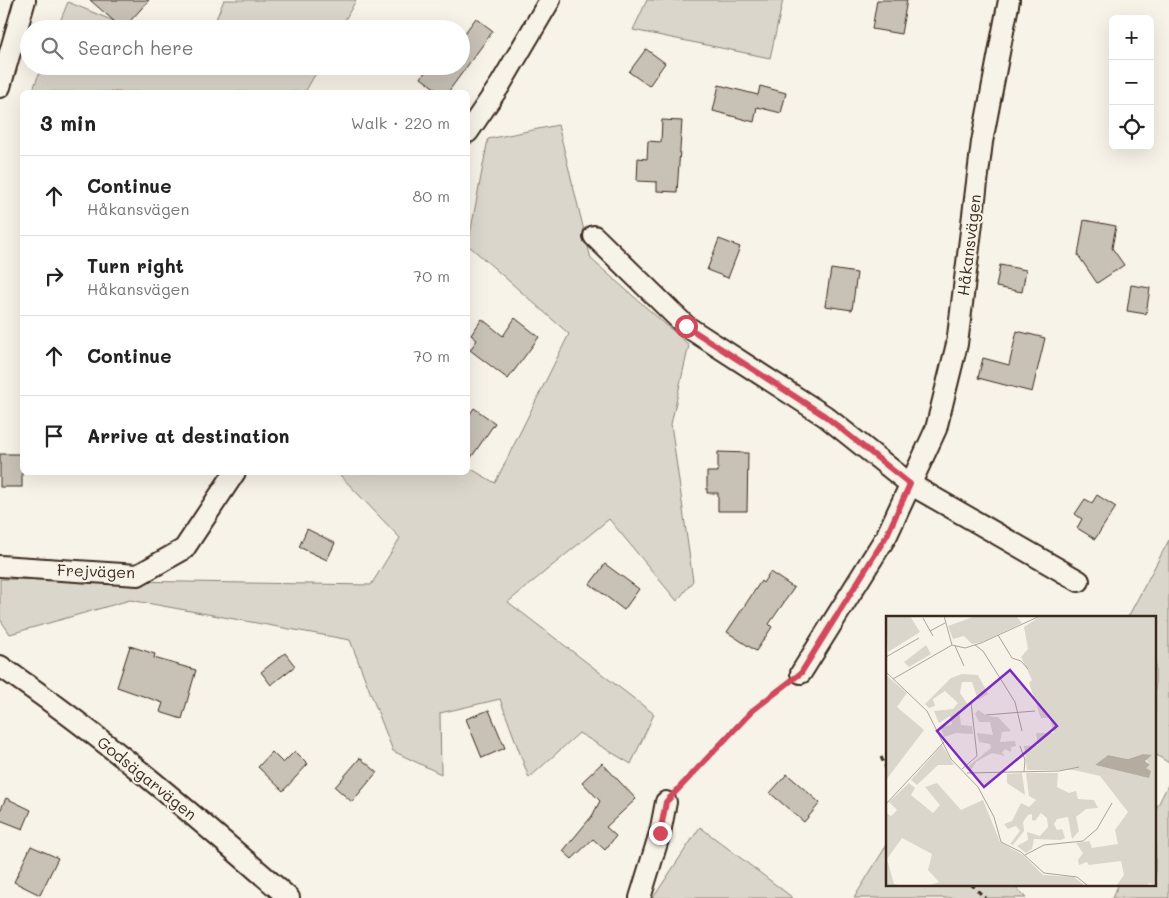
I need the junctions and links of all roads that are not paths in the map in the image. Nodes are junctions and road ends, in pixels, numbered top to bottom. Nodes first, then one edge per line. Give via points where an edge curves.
1 (24, 0) edge
2 (550, 0) edge
3 (1010, 0) edge
4 (0, 87) edge
5 (470, 129) edge
6 (594, 236) dead end
7 (233, 475) edge
8 (910, 484) junction
9 (0, 566) edge
10 (1079, 582) dead end
11 (0, 666) edge
12 (801, 673) road end
13 (666, 802) road end
14 (289, 898) edge
15 (640, 898) edge

1 - 4 street
2 - 5 street
3 - 8 street, Håkansvägen via 982,142 957,344 936,429
6 - 8 street via 686,326 825,416
7 - 9 street, Frejvägen via 184,549 138,575
8 - 10 street
8 - 12 street, Håkansvägen via 887,535
11 - 14 street, Godsägarvägen via 160,786
13 - 15 street

